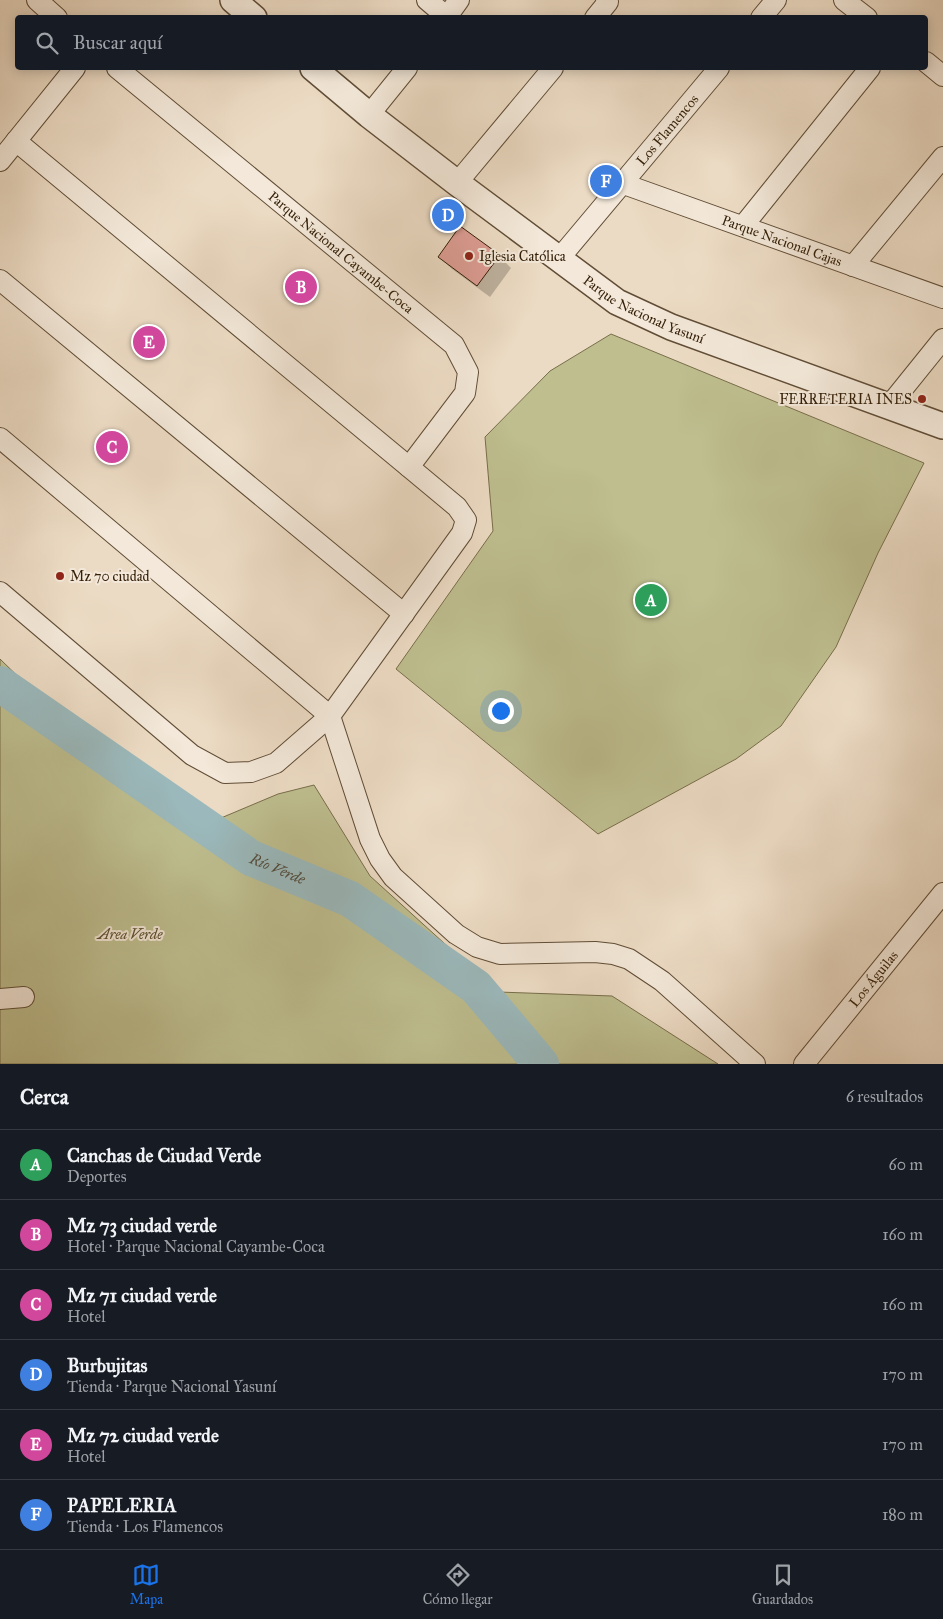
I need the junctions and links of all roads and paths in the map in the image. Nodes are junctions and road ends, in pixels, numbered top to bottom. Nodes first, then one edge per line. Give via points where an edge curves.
1 (37, 0) edge
2 (233, 0) edge
3 (427, 0) edge
4 (459, 0) edge
5 (606, 0) edge
6 (776, 0) edge
7 (844, 0) edge
8 (54, 15) edge
9 (250, 15) edge
10 (444, 15) edge
11 (448, 15) edge
12 (597, 15) edge
13 (764, 15) edge
14 (863, 15) edge
15 (928, 64) edge
16 (73, 70) edge
17 (119, 70) edge
18 (314, 70) edge
19 (404, 70) edge
20 (552, 70) edge
21 (717, 70) edge
22 (868, 70) edge
23 (943, 76) edge
24 (369, 115) junction
25 (16, 141) junction
26 (943, 157) edge
27 (0, 161) edge
28 (457, 183) junction
29 (622, 183) junction
30 (743, 226) junction
31 (558, 260) junction
32 (853, 266) junction
33 (0, 280) edge
34 (943, 298) edge
35 (943, 339) edge
36 (889, 406) junction
37 (943, 426) edge
38 (0, 438) edge
39 (409, 467) junction
40 (0, 592) edge
41 (404, 614) junction
42 (330, 716) junction
43 (943, 894) edge
44 (24, 998) dead end
45 (0, 999) edge
46 (755, 1064) edge
47 (804, 1064) edge

1 - 8 street
2 - 9 street
3 - 10 street
4 - 11 street
5 - 12 street via 608,2
6 - 13 street
7 - 14 street
15 - 23 street
16 - 25 street
17 - 39 street, Parque Nacional Cayambe-Coca via 454,345 468,372 465,393
18 - 24 street, Parque Nacional Yasuní
19 - 24 street
20 - 28 street
21 - 29 street, Los Flamencos
22 - 30 street
24 - 28 street, Parque Nacional Yasuní
25 - 27 street
25 - 39 street
26 - 32 street
28 - 31 street, Parque Nacional Yasuní
29 - 30 street, Parque Nacional Cajas
29 - 31 street, Los Flamencos
30 - 32 street, Parque Nacional Cajas
31 - 36 street, Parque Nacional Yasuní via 617,302 671,327
32 - 34 street, Parque Nacional Cajas
33 - 41 street
35 - 36 street
36 - 37 street, Parque Nacional Yasuní
38 - 42 street
39 - 41 street via 457,507 466,520 462,533
40 - 42 street via 192,754 225,773 251,772 276,763
41 - 42 street
42 - 46 street via 370,839 380,859 393,877 456,934 477,947 500,954 595,952 629,959 662,981
43 - 47 street, Los Águilas
44 - 45 street

